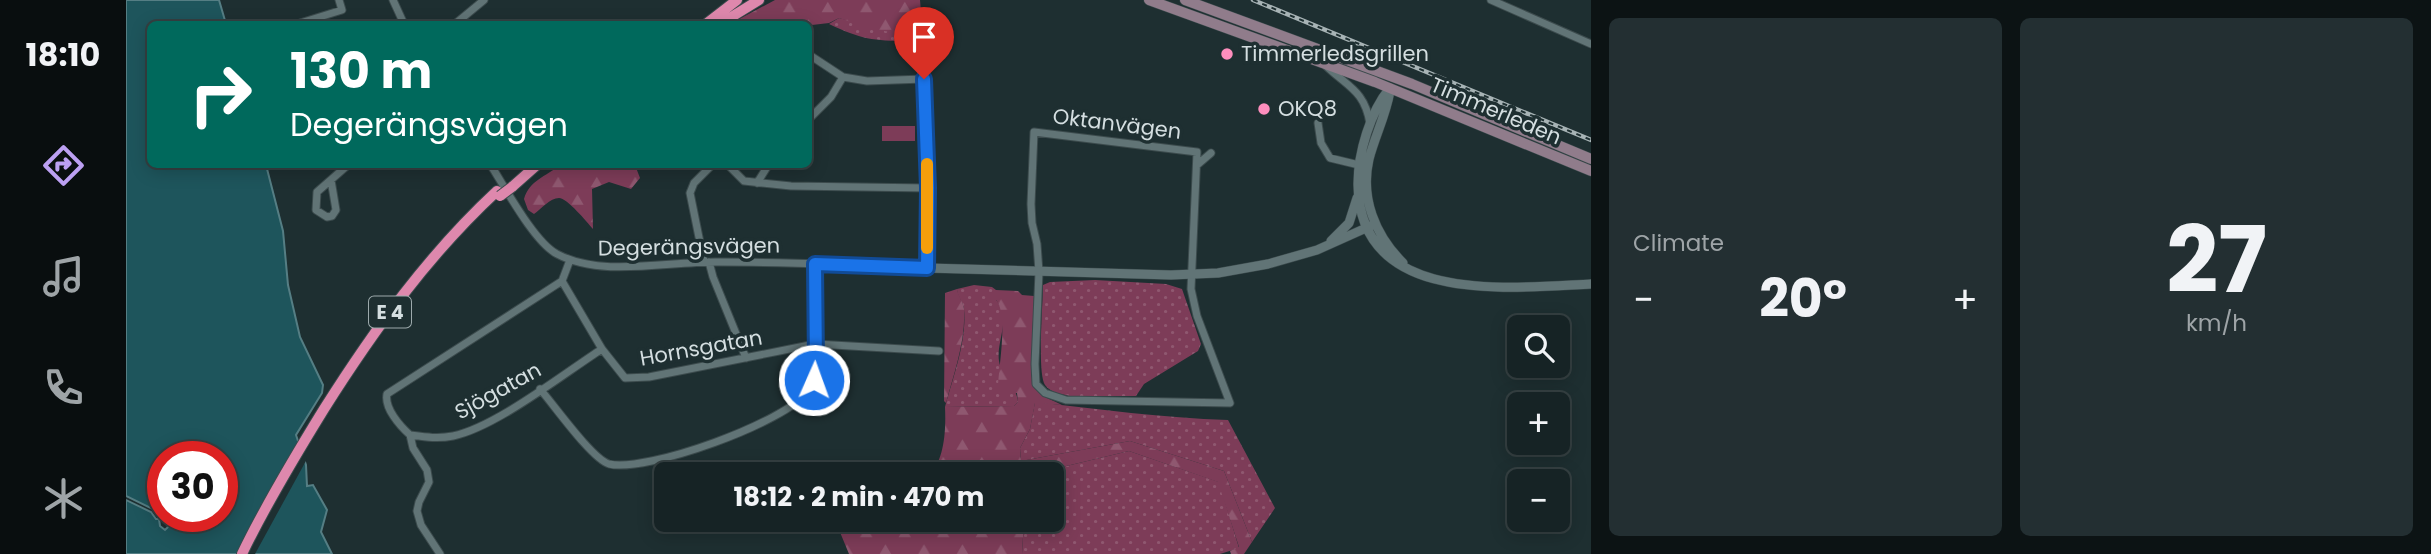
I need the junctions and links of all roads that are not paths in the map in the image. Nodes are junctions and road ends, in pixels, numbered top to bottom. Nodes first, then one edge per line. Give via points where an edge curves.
1 (338, 0) edge
2 (393, 0) edge
3 (484, 0) edge
4 (724, 0) edge
5 (737, 0) edge
6 (746, 0) edge
7 (759, 0) edge
8 (1149, 0) edge
9 (1185, 0) edge
10 (1491, 0) edge
11 (307, 21) edge
12 (403, 21) edge
13 (459, 21) edge
14 (706, 21) edge
15 (708, 21) edge
16 (722, 21) edge
17 (723, 21) edge
18 (922, 39) dead end
19 (1591, 44) edge
20 (812, 57) edge
21 (1323, 63) junction
22 (843, 77) junction
23 (1395, 78) junction
24 (924, 79) junction
25 (1390, 88) junction
26 (1410, 97) junction
27 (1387, 109) junction
28 (812, 116) edge
29 (1318, 123) dead end
30 (1370, 126) junction
31 (1211, 153) dead end
32 (1591, 159) edge
33 (1197, 165) junction
34 (1359, 165) junction
35 (344, 168) edge
36 (494, 168) edge
37 (524, 168) edge
38 (532, 168) edge
39 (709, 168) edge
40 (731, 168) edge
41 (766, 168) edge
42 (1591, 171) edge
43 (331, 180) junction
44 (757, 183) junction
45 (510, 184) junction
46 (928, 188) junction
47 (1358, 193) junction
48 (1371, 225) junction
49 (1327, 245) junction
50 (570, 260) junction
51 (707, 262) junction
52 (815, 264) junction
53 (927, 268) junction
54 (1039, 272) junction
55 (1191, 274) junction
56 (562, 281) junction
57 (1591, 284) edge
58 (815, 344) junction
59 (601, 349) junction
60 (939, 351) dead end
61 (746, 358) junction
62 (540, 389) junction
63 (410, 435) junction
64 (302, 450) junction
65 (242, 554) edge
66 (248, 554) edge
67 (440, 554) edge

1 - 11 street via 342,10
2 - 12 street
3 - 13 street
4 - 14 highway
5 - 15 highway
6 - 16 highway
7 - 17 highway
8 - 21 main road, Timmerleden
9 - 23 main road, Timmerleden
10 - 19 street
18 - 24 street
20 - 22 street
21 - 25 main road, Timmerleden
21 - 30 street via 1360,95
22 - 24 street
22 - 28 street
23 - 25 street
23 - 32 main road, Timmerleden
24 - 46 street
25 - 26 main road, Timmerleden
25 - 27 street
25 - 30 street
26 - 27 street via 1393,101
26 - 42 main road, Timmerleden
27 - 48 street via 1369,158
29 - 34 street via 1321,143 1330,158
30 - 34 street
31 - 33 street, Oktanvägen
33 - 54 street, Oktanvägen via 1197,152 1034,132 1031,204
33 - 55 street, Oktanvägen
34 - 47 street
35 - 43 street
36 - 50 street via 535,233 554,253
37 - 45 highway, E 4
38 - 45 highway, E 4
39 - 51 street via 690,193
40 - 44 street via 744,181
41 - 44 street
43 - 43 street via 316,195 316,210 327,217 336,210
44 - 46 street
45 - 64 highway, E 4, bridge via 400,308
46 - 53 street
47 - 48 street via 1361,212
47 - 49 street via 1349,223
48 - 49 street, Degerängsvägen
48 - 57 street via 1409,269 1432,279 1458,285
49 - 55 street, Degerängsvägen via 1268,264
50 - 51 street, Degerängsvägen via 617,267
50 - 56 street, Degerängsvägen
51 - 52 street, Degerängsvägen
51 - 61 street
52 - 53 street, Degerängsvägen
52 - 58 street
53 - 54 street, Degerängsvägen
54 - 55 street, Degerängsvägen
54 - 55 street, Oktanvägen via 1035,364 1036,384 1045,393 1066,400 1230,402 1197,316
56 - 59 street, Hornsgatan
56 - 63 street via 387,394 388,405
58 - 60 street, Hornsgatan
58 - 61 street, Hornsgatan
58 - 62 street via 814,380 791,406 711,444 646,462 621,465 599,459
59 - 61 street, Hornsgatan via 625,377 636,379
59 - 62 street, Sjögatan
62 - 63 street, Sjögatan via 471,431 432,438
63 - 67 street via 429,482 419,502 419,518
64 - 65 highway, E 4
64 - 66 highway, E 4

